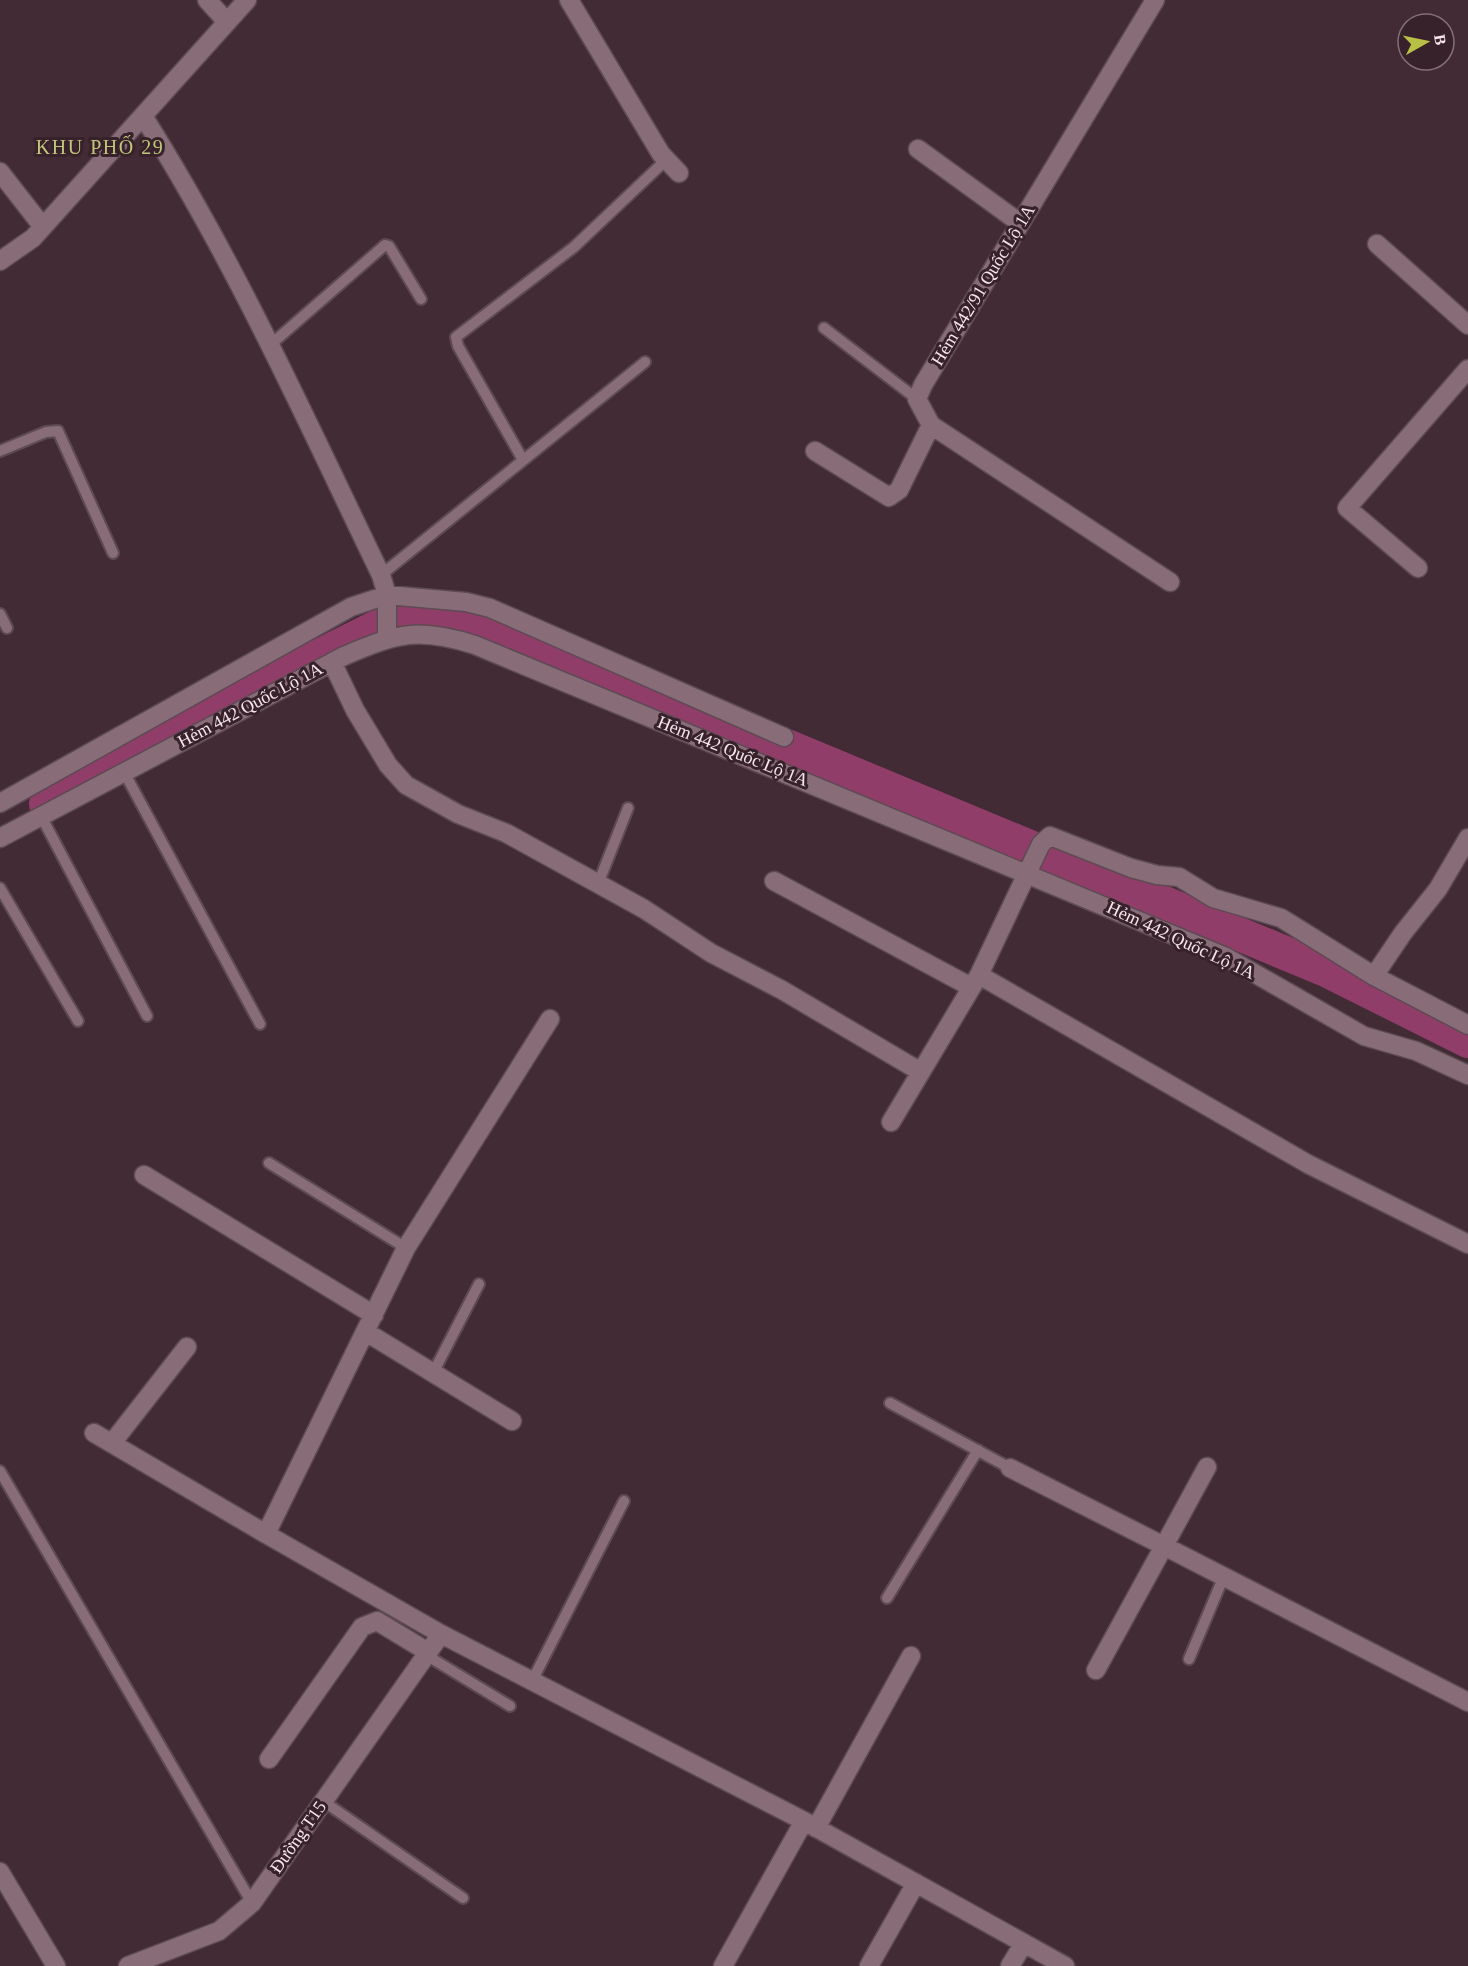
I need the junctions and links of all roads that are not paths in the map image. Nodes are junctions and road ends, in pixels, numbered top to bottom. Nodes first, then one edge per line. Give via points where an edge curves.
1 (207, 0) edge
2 (248, 0) edge
3 (569, 0) edge
4 (1155, 0) edge
5 (227, 22) junction
6 (143, 116) junction
7 (918, 149) dead end
8 (666, 160) junction
9 (0, 172) edge
10 (679, 173) dead end
11 (1020, 223) junction
12 (44, 227) junction
13 (1377, 244) dead end
14 (0, 261) edge
15 (421, 299) dead end
16 (1468, 325) edge
17 (824, 328) dead end
18 (269, 346) junction
19 (645, 362) dead end
20 (1468, 369) edge
21 (917, 399) junction
22 (931, 425) junction
23 (815, 451) dead end
24 (0, 452) edge
25 (523, 460) junction
26 (113, 553) dead end
27 (1418, 568) dead end
28 (381, 574) junction
29 (1170, 582) dead end
30 (387, 595) junction
31 (0, 614) edge
32 (7, 628) dead end
33 (387, 628) junction
34 (332, 662) junction
35 (784, 737) dead end
36 (124, 772) junction
37 (0, 803) edge
38 (628, 808) dead end
39 (41, 816) junction
40 (0, 838) edge
41 (1468, 838) edge
42 (1029, 870) junction
43 (774, 881) dead end
44 (598, 884) junction
45 (0, 888) edge
46 (1374, 976) junction
47 (975, 981) junction
48 (147, 1016) dead end
49 (550, 1019) dead end
50 (78, 1020) dead end
51 (260, 1024) dead end
52 (1468, 1025) edge
53 (921, 1072) junction
54 (1468, 1075) edge
55 (891, 1122) dead end
56 (269, 1163) dead end
57 (144, 1176) dead end
58 (1468, 1244) edge
59 (406, 1248) junction
60 (479, 1284) dead end
61 (370, 1324) junction
62 (187, 1347) dead end
63 (433, 1373) junction
64 (890, 1403) dead end
65 (512, 1421) dead end
66 (94, 1433) dead end
67 (112, 1443) junction
68 (978, 1450) junction
69 (1207, 1467) dead end
70 (1010, 1468) joint
71 (0, 1470) edge
72 (624, 1501) dead end
73 (267, 1534) junction
74 (1164, 1545) junction
75 (1224, 1576) junction
76 (887, 1599) dead end
77 (441, 1634) junction
78 (427, 1654) junction
79 (911, 1656) dead end
80 (1189, 1659) dead end
81 (1096, 1670) dead end
82 (532, 1681) junction
83 (1468, 1702) edge
84 (510, 1706) dead end
85 (269, 1759) dead end
86 (323, 1801) junction
87 (810, 1825) junction
88 (0, 1872) edge
89 (916, 1883) junction
90 (463, 1898) dead end
91 (252, 1903) junction
92 (1024, 1943) junction
93 (56, 1966) edge
94 (128, 1966) edge
95 (723, 1966) edge
96 (869, 1966) edge
97 (1010, 1966) edge
98 (1065, 1966) edge

1 - 5 street
2 - 5 street
3 - 8 street
4 - 11 street, Hẻm 442/91 Quốc Lộ 1A
5 - 6 street
6 - 12 street
6 - 18 street via 178,170
7 - 11 street
8 - 10 street
8 - 25 lane via 574,247 456,337
9 - 12 street
11 - 21 street, Hẻm 442/91 Quốc Lộ 1A
12 - 14 street
13 - 16 street
15 - 18 lane via 385,245
17 - 21 lane
18 - 28 street
19 - 25 lane
20 - 27 street via 1347,508
21 - 22 street
22 - 23 street via 899,490 889,497
22 - 29 street
24 - 26 lane via 46,432 58,431
25 - 28 lane
28 - 30 street
30 - 33 street
30 - 35 street via 490,608
30 - 37 street via 351,607
31 - 32 lane
33 - 34 street, Hẻm 442 Quốc Lộ 1A
33 - 42 street, Hẻm 442 Quốc Lộ 1A via 448,636 475,645
34 - 36 street, Hẻm 442 Quốc Lộ 1A
34 - 44 street via 387,765 406,785 458,814 506,833
36 - 39 street, Hẻm 442 Quốc Lộ 1A
36 - 51 lane
38 - 44 lane
39 - 40 street, Hẻm 442 Quốc Lộ 1A
39 - 48 lane
41 - 46 street via 1438,889
42 - 46 street via 1045,838 1054,837 1131,868 1179,877 1213,898 1281,918
42 - 47 street
42 - 54 street, Hẻm 442 Quốc Lộ 1A via 1226,957 1364,1036 1416,1051
43 - 47 street
44 - 53 street
45 - 50 lane
46 - 52 street
47 - 53 street
47 - 58 street via 1308,1164
49 - 59 street
53 - 55 street
56 - 59 lane
57 - 61 street
59 - 61 street
60 - 63 lane
61 - 63 street
61 - 73 street
62 - 67 street
63 - 65 street
64 - 68 lane
66 - 67 street
67 - 73 street
68 - 70 lane
68 - 76 lane
69 - 74 street
70 - 74 street
71 - 91 lane
72 - 82 lane
73 - 77 street
74 - 75 street
74 - 81 street
75 - 80 lane
75 - 83 street
77 - 78 street, Đường T15
77 - 82 street
78 - 84 lane
78 - 85 street via 377,1621 362,1627
78 - 86 street, Đường T15
79 - 87 street
82 - 87 street
86 - 90 lane
86 - 91 street, Đường T15
87 - 89 street
87 - 95 street
88 - 93 street
89 - 92 street
89 - 96 street
91 - 94 street, Đường T15 via 219,1931
92 - 97 street
92 - 98 street

